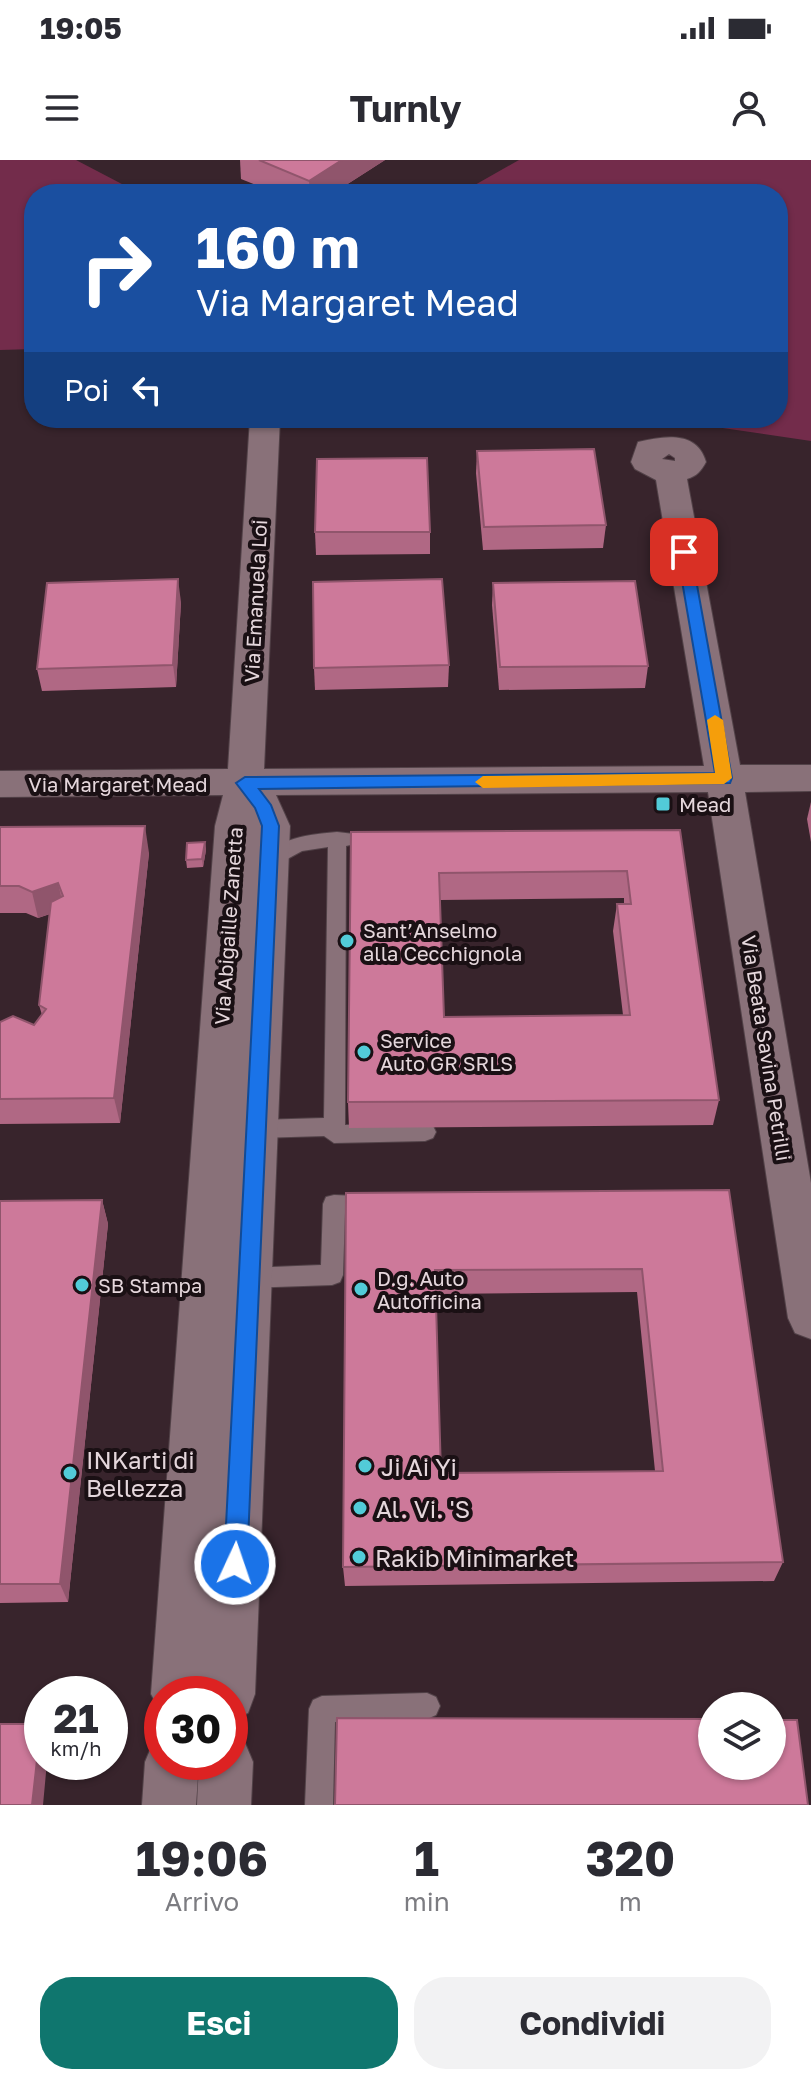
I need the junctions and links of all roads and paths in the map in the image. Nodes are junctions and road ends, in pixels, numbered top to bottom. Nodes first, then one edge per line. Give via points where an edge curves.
1 (264, 428) edge
2 (670, 473) dead end
3 (724, 778) junction
4 (811, 778) edge
5 (245, 783) junction
6 (0, 784) edge
7 (367, 838) edge
8 (337, 839) junction
9 (269, 862) junction
10 (334, 1127) junction
11 (258, 1129) junction
12 (425, 1132) edge
13 (392, 1204) edge
14 (250, 1278) junction
15 (811, 1318) edge
16 (178, 1676) edge
17 (230, 1676) edge
18 (427, 1706) dead end
19 (171, 1780) edge
20 (225, 1780) edge
21 (169, 1805) edge
22 (224, 1805) edge
23 (319, 1805) edge

1 - 5 street, Via Emanuela Loi
2 - 3 street, Via Beata Savina Petrilli
3 - 4 street, Via Margaret Mead
3 - 5 street, Via Margaret Mead
3 - 15 street, Via Beata Savina Petrilli
5 - 6 street, Via Margaret Mead
5 - 9 street, Via Abigaille Zanetta via 263,805 271,826
5 - 16 street, Via Abigaille Zanetta via 232,842
7 - 8 lane
8 - 9 lane via 289,849
8 - 10 lane
9 - 11 street, Via Abigaille Zanetta
10 - 11 lane
10 - 12 lane via 334,1134
11 - 14 street, Via Abigaille Zanetta
13 - 14 lane via 334,1204 332,1275
14 - 17 street, Via Abigaille Zanetta
18 - 23 lane via 322,1709
19 - 21 street
20 - 22 street

